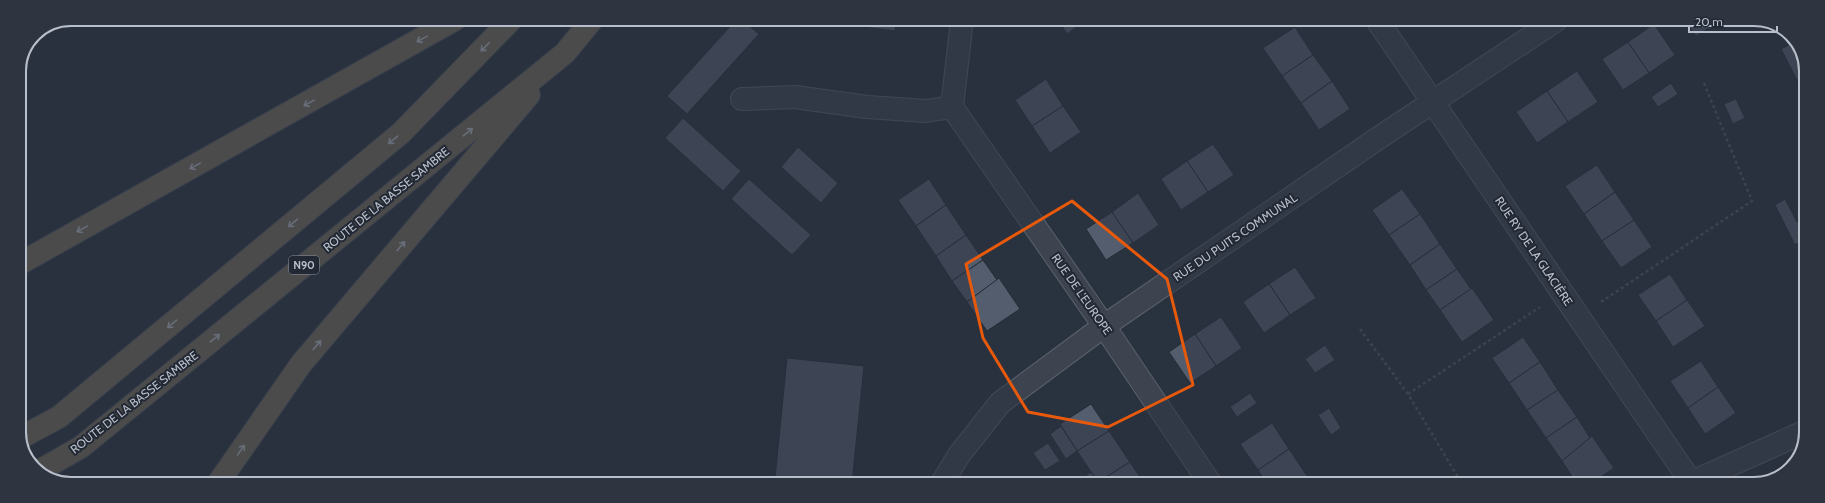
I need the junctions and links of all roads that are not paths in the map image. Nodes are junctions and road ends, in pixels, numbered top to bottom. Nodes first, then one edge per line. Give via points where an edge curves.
1 (444, 26) edge
2 (505, 26) edge
3 (587, 26) edge
4 (961, 26) edge
5 (1381, 26) edge
6 (1546, 26) edge
7 (565, 53) junction
8 (742, 99) dead end
9 (1433, 102) junction
10 (952, 107) junction
11 (26, 260) edge
12 (1104, 326) junction
13 (1799, 434) edge
14 (26, 435) edge
15 (44, 467) edge
16 (222, 477) edge
17 (946, 477) edge
18 (1206, 477) edge
19 (1685, 477) edge
20 (1703, 477) edge

1 -> 11 highway
2 -> 14 highway via 401,133 59,418
3 - 7 highway, ROUTE DE LA BASSE SAMBRE / N90
4 - 10 street
5 - 9 street, RUE RY DE LA GLACIÈRE
6 - 9 street, RUE DU PUITS COMMUNAL
15 -> 7 highway, ROUTE DE LA BASSE SAMBRE / N90 via 81,447
16 -> 7 highway via 301,364
8 - 10 street via 795,97 867,107 926,111
9 - 12 street, RUE DU PUITS COMMUNAL
9 - 19 street, RUE RY DE LA GLACIÈRE
10 - 12 street, RUE DE L'EUROPE
12 - 17 street, RUE DU PUITS COMMUNAL via 1000,403 959,455
12 - 18 street, RUE DE L'EUROPE
13 - 20 street

